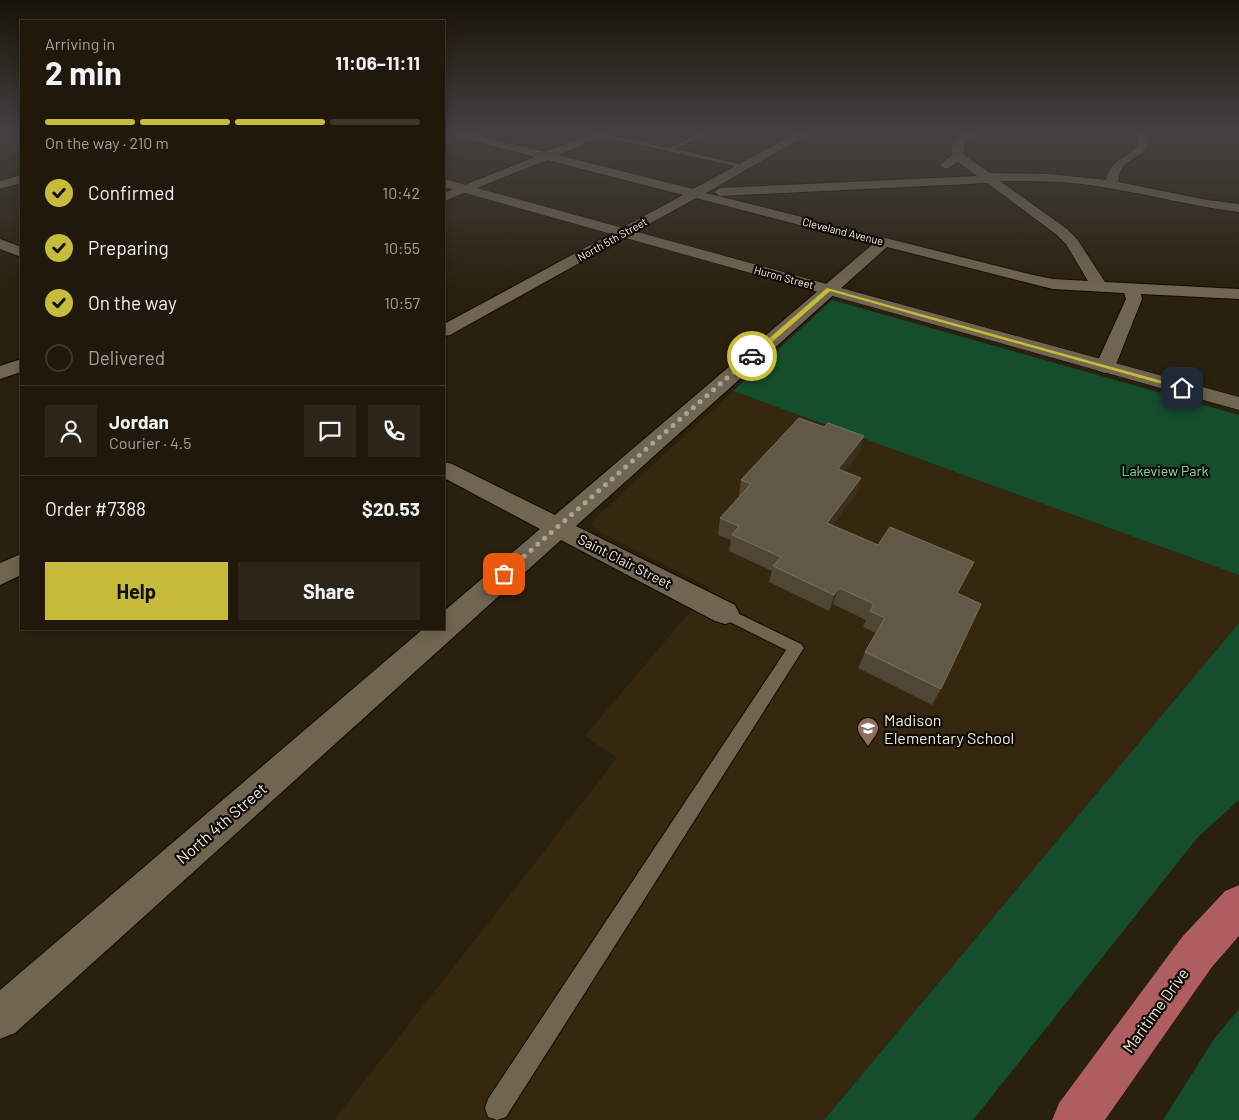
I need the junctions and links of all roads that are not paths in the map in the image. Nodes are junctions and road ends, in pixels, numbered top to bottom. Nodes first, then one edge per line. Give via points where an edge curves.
1 (449, 184) edge
2 (474, 184) edge
3 (656, 184) edge
4 (711, 184) edge
5 (867, 184) edge
6 (997, 184) edge
7 (1112, 184) edge
8 (464, 188) junction
9 (694, 194) junction
10 (445, 197) edge
11 (1239, 208) edge
12 (624, 232) junction
13 (884, 242) junction
14 (0, 243) edge
15 (20, 253) edge
16 (20, 253) edge
17 (0, 259) edge
18 (1100, 287) junction
19 (829, 289) junction
20 (1131, 289) junction
21 (1239, 294) edge
22 (445, 330) edge
23 (20, 365) edge
24 (1105, 367) junction
25 (0, 373) edge
26 (1239, 404) edge
27 (445, 470) edge
28 (558, 526) junction
29 (20, 564) edge
30 (0, 575) edge
31 (725, 613) joint
32 (445, 626) edge
33 (441, 630) edge
34 (1239, 905) edge
35 (0, 1018) edge
36 (497, 1108) dead end
37 (1076, 1120) edge

1 - 8 street, Huron Street
2 - 8 street
3 - 9 street, Cleveland Avenue
4 - 9 street, North 5th Street
5 - 9 street
6 - 18 street via 1062,232 1072,242
7 - 11 street via 1185,201
8 - 10 street
8 - 12 street, Huron Street
9 - 12 street, North 5th Street
9 - 13 street, Cleveland Avenue
12 - 19 street, Huron Street
12 - 22 street, North 5th Street
13 - 18 street, Cleveland Avenue via 1033,280
13 - 19 street, North 4th Street
14 - 15 street
16 - 17 street
18 - 20 street, Cleveland Avenue
19 - 24 street, Huron Street
19 - 28 street, North 4th Street
20 - 21 street, Cleveland Avenue
20 - 24 street via 1134,299
23 - 25 street
24 - 26 street, Huron Street
27 - 28 street, Saint Clair Street
28 - 31 street, Saint Clair Street
28 - 32 street, North 4th Street
29 - 30 street
31 - 36 lane via 796,648
33 - 35 street, North 4th Street
34 - 37 main road, Maritime Drive via 1197,952

